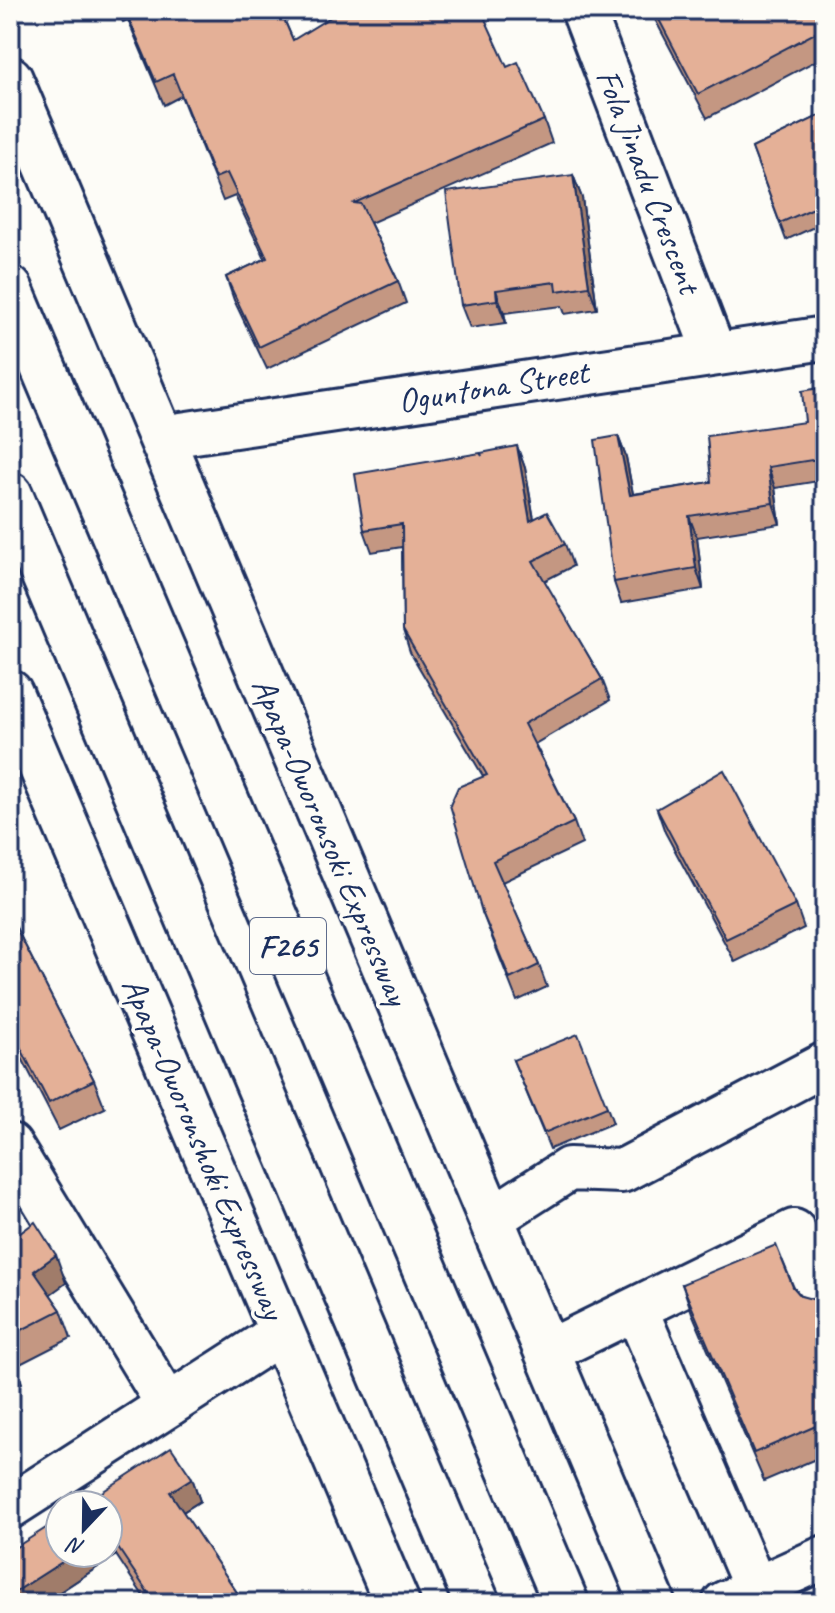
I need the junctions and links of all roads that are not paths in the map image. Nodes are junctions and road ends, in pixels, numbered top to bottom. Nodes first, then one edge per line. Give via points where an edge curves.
1 (583, 10) edge
2 (10, 79) edge
3 (10, 289) edge
4 (825, 338) edge
5 (714, 352) junction
6 (161, 437) junction
7 (10, 495) edge
8 (10, 693) edge
9 (825, 1064) edge
10 (10, 1145) edge
11 (491, 1219) junction
12 (825, 1305) edge
13 (636, 1309) junction
14 (282, 1332) junction
15 (547, 1352) junction
16 (168, 1405) junction
17 (10, 1507) edge
18 (825, 1557) edge
19 (748, 1598) edge
20 (397, 1603) edge
21 (477, 1603) edge
22 (566, 1603) edge
23 (653, 1603) edge

1 - 5 street, Fola Jinadu Crescent
2 - 6 main road, Apapa-Oworonsoki Expressway
3 - 22 main road, F265
4 - 5 street, Oguntona Street
5 - 6 street, Oguntona Street
6 - 11 main road, Apapa-Oworonsoki Expressway
7 - 21 main road, F265
8 - 14 main road, Apapa-Oworonshoki Expressway
9 - 11 street via 622,1171 569,1169
10 - 16 street
11 - 15 main road, Apapa-Oworonsoki Expressway
12 - 13 street via 794,1231
13 - 15 street
13 - 19 street
14 - 16 street
14 - 20 main road, Apapa-Oworonshoki Expressway
15 - 23 main road, Apapa-Oworonsoki Expressway
16 - 17 street
18 - 19 street

